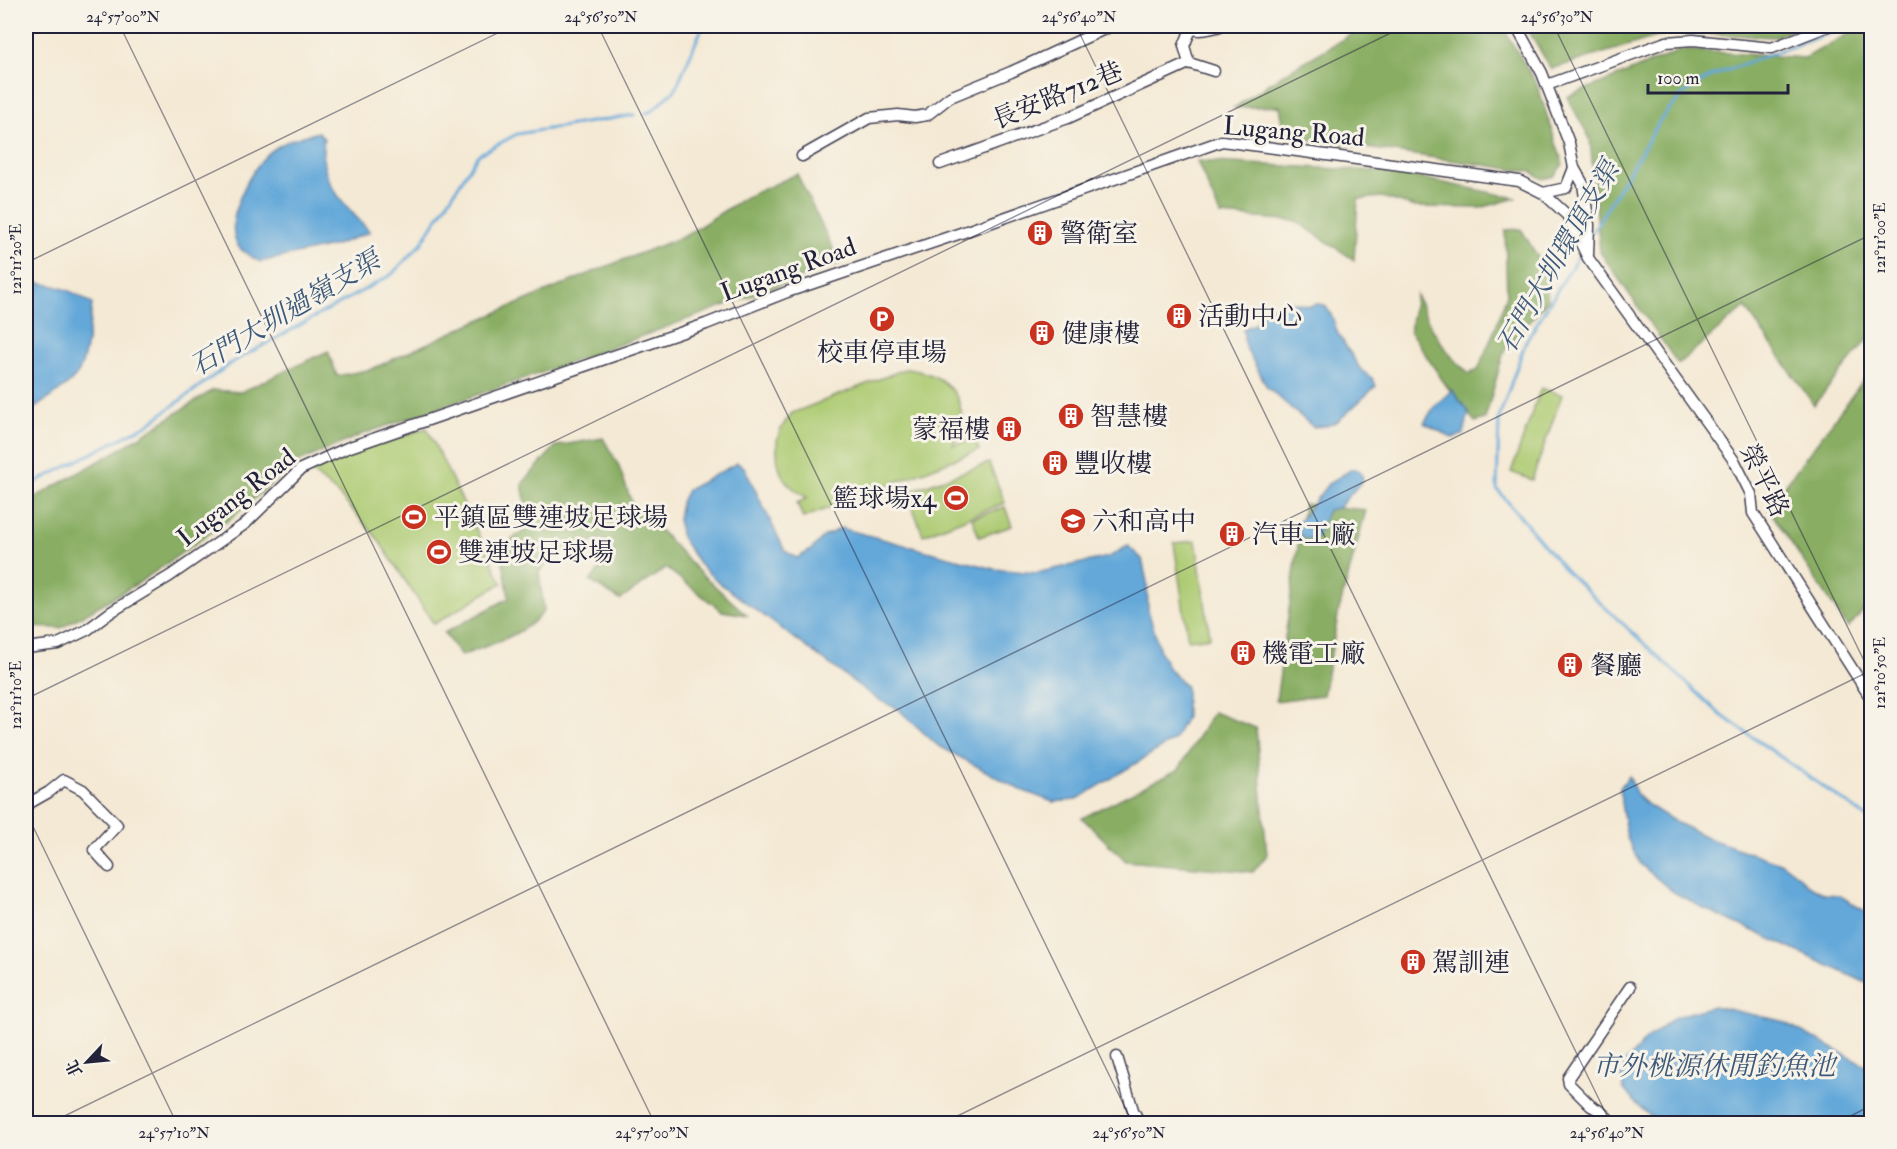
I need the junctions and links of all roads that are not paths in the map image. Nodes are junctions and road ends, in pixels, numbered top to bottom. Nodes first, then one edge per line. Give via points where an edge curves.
1 (1111, 26) edge
2 (1220, 26) edge
3 (1516, 26) edge
4 (1828, 26) edge
5 (1189, 27) edge
6 (1190, 63) junction
7 (1214, 71) dead end
8 (1546, 85) junction
9 (801, 156) dead end
10 (940, 164) dead end
11 (1574, 168) junction
12 (1543, 193) junction
13 (1588, 258) junction
14 (26, 648) edge
15 (1872, 699) edge
16 (26, 805) edge
17 (109, 867) dead end
18 (1630, 987) dead end
19 (1117, 1057) dead end
20 (1140, 1124) edge
21 (1614, 1124) edge

1 - 9 street via 950,97 927,115 869,118
2 - 5 street via 1208,30
3 - 8 street
4 - 8 street via 1772,48 1693,40 1666,42
5 - 6 street via 1184,46
6 - 7 street
6 - 10 street, 長安路712巷 via 1068,118
8 - 11 street
11 - 12 street via 1566,188
11 - 13 street via 1583,184 1589,225
12 - 13 street, Lugang Road via 1567,215
12 - 14 street, Lugang Road via 1519,181 1222,141 347,448 301,469 245,524 87,630 58,644
13 - 15 street, 榮平路 via 1735,462 1751,495 1753,513
16 - 17 street via 64,780 83,790 117,825 94,850
18 - 21 street via 1568,1078 1569,1084 1591,1106
19 - 20 street

